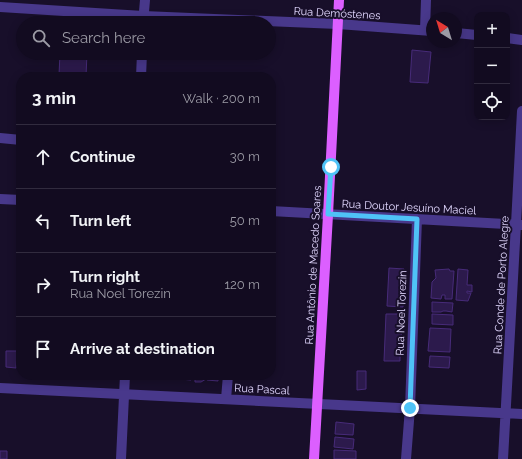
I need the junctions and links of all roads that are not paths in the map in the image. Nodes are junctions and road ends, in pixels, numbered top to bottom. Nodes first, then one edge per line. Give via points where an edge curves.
1 (145, 0) edge
2 (339, 0) edge
3 (426, 0) edge
4 (0, 8) edge
5 (427, 12) edge
6 (95, 16) edge
7 (143, 16) edge
8 (276, 23) edge
9 (338, 24) junction
10 (426, 31) edge
11 (462, 34) edge
12 (474, 35) edge
13 (510, 38) edge
14 (522, 40) edge
15 (142, 60) edge
16 (141, 72) edge
17 (522, 112) edge
18 (0, 138) edge
19 (16, 140) edge
20 (0, 199) edge
21 (16, 200) edge
22 (276, 211) edge
23 (328, 214) junction
24 (417, 219) junction
25 (519, 224) edge
26 (125, 380) edge
27 (228, 380) edge
28 (0, 388) edge
29 (124, 394) junction
30 (226, 399) junction
31 (317, 403) junction
32 (410, 408) junction
33 (506, 413) junction
34 (522, 414) edge
35 (122, 459) edge
36 (314, 459) edge
37 (406, 459) edge
38 (503, 459) edge

1 - 7 street
2 - 9 main road, Rua Antônio de Macedo Soares
3 - 5 street
4 - 6 street, Rua Demóstenes
8 - 9 street, Rua Demóstenes
9 - 10 street, Rua Demóstenes
9 - 23 main road, Rua Antônio de Macedo Soares
11 - 12 street
13 - 14 street
15 - 16 street
17 - 25 street, Rua Conde de Porto Alegre
18 - 19 street
20 - 21 street
22 - 23 street, Rua Doutor Jesuíno Maciel
23 - 24 street, Rua Doutor Jesuíno Maciel
23 - 31 main road, Rua Antônio de Macedo Soares
24 - 25 street, Rua Doutor Jesuíno Maciel
24 - 32 street, Rua Noel Torezin
25 - 33 street, Rua Conde de Porto Alegre
26 - 29 street
27 - 30 street
28 - 29 street, Rua Pascal
29 - 30 street, Rua Pascal
29 - 35 street
30 - 31 street, Rua Pascal
31 - 32 street, Rua Pascal
31 - 36 main road, Rua Antônio de Macedo Soares
32 - 33 street, Rua Pascal
32 - 37 street, Rua Noel Torezin
33 - 34 street, Rua Pascal
33 - 38 street, Rua Conde de Porto Alegre

